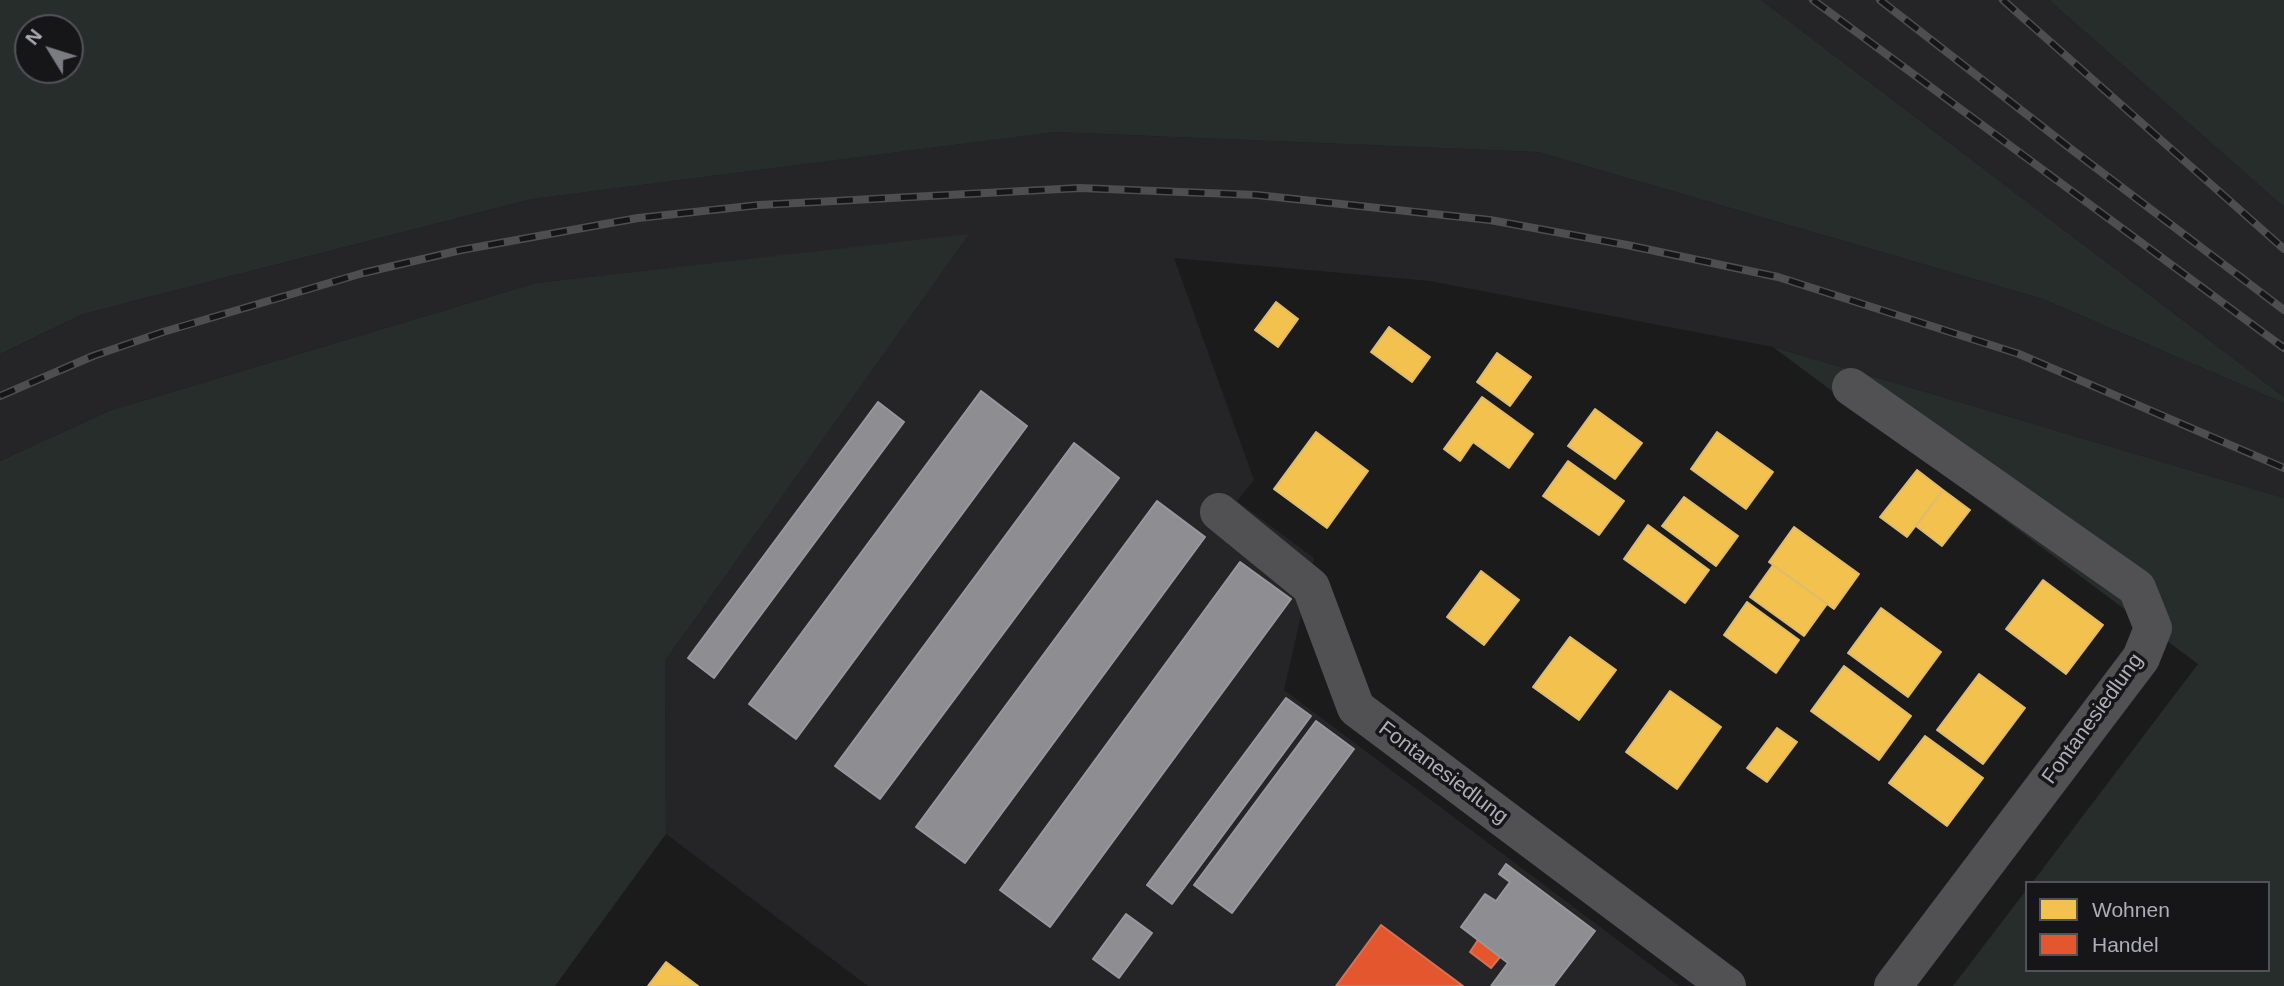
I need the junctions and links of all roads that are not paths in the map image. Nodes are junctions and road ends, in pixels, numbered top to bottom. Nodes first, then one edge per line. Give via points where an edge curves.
1 (1851, 387) dead end
2 (1219, 512) dead end
3 (1727, 986) edge
4 (1893, 986) edge

1 - 4 street, Fontanesiedlung via 2137,588 2153,628 2141,658
2 - 3 street, Fontanesiedlung via 1311,586 1356,708

